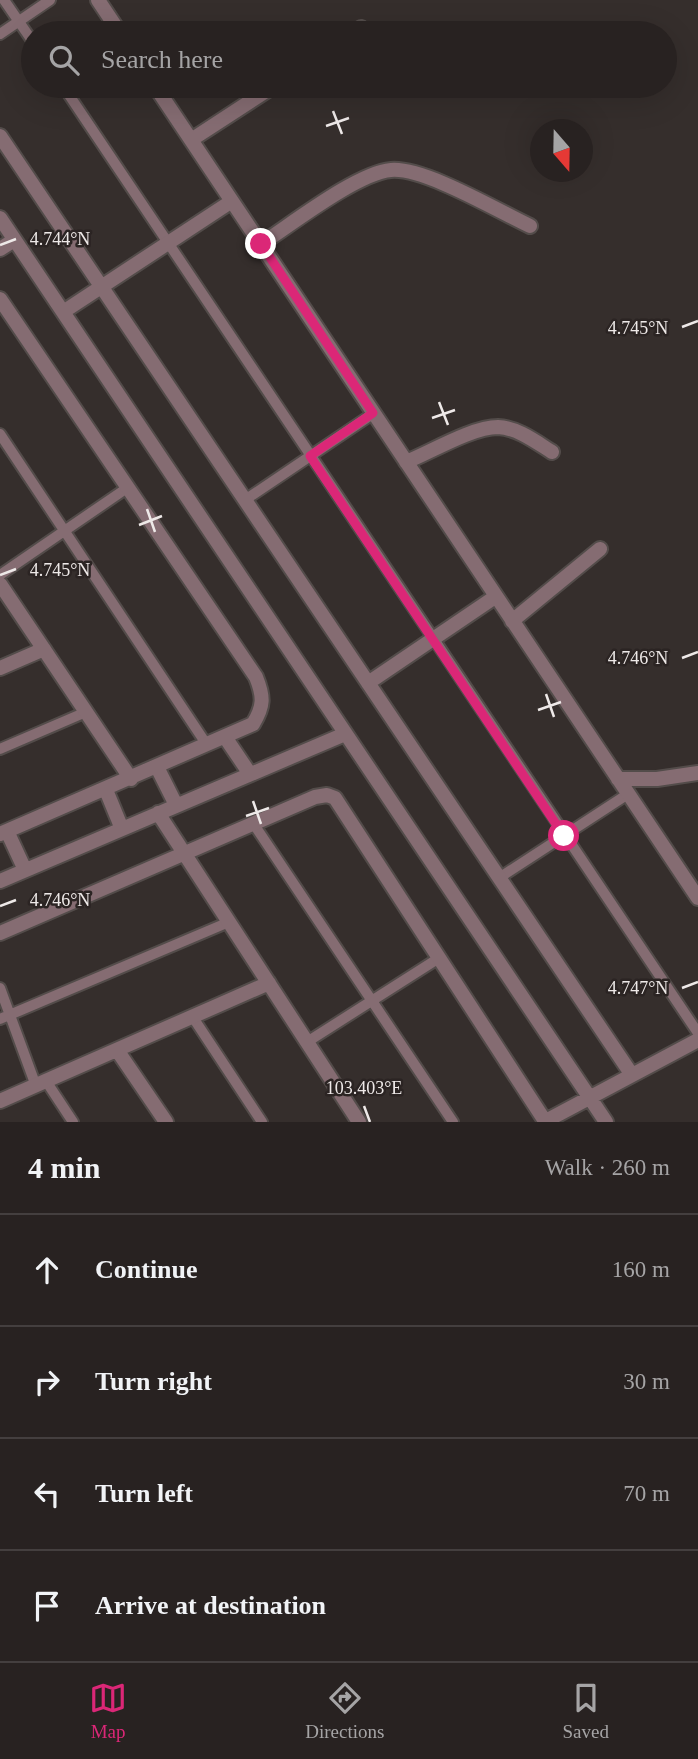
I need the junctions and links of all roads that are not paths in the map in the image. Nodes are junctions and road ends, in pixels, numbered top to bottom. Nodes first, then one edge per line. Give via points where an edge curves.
1 (4, 0) edge
2 (50, 0) edge
3 (98, 0) edge
4 (19, 21) junction
5 (112, 21) edge
6 (21, 24) edge
7 (0, 34) edge
8 (71, 98) edge
9 (163, 98) edge
10 (255, 98) edge
11 (0, 136) edge
12 (191, 139) junction
13 (232, 201) junction
14 (0, 218) edge
15 (530, 226) dead end
16 (14, 240) junction
17 (169, 242) junction
18 (261, 244) junction
19 (0, 249) edge
20 (101, 286) junction
21 (0, 299) edge
22 (63, 312) junction
23 (373, 413) junction
24 (0, 434) edge
25 (552, 452) dead end
26 (310, 456) junction
27 (407, 462) junction
28 (127, 488) junction
29 (245, 500) junction
30 (65, 530) junction
31 (600, 549) dead end
32 (0, 575) edge
33 (0, 584) edge
34 (495, 597) junction
35 (512, 621) junction
36 (432, 639) junction
37 (44, 649) junction
38 (0, 668) edge
39 (368, 683) junction
40 (86, 712) junction
41 (345, 734) junction
42 (225, 737) junction
43 (207, 745) junction
44 (0, 749) edge
45 (158, 767) junction
46 (698, 773) edge
47 (250, 774) junction
48 (131, 779) junction
49 (618, 779) junction
50 (106, 790) junction
51 (628, 794) junction
52 (176, 805) junction
53 (158, 813) junction
54 (253, 823) junction
55 (122, 829) junction
56 (4, 833) edge
57 (564, 836) junction
58 (184, 853) junction
59 (25, 870) junction
60 (499, 878) junction
61 (0, 881) edge
62 (698, 898) edge
63 (229, 922) junction
64 (0, 933) edge
65 (439, 958) junction
66 (269, 982) junction
67 (0, 988) edge
68 (373, 1002) junction
69 (192, 1016) junction
70 (5, 1017) edge
71 (698, 1034) edge
72 (698, 1040) edge
73 (307, 1042) junction
74 (117, 1050) junction
75 (632, 1075) junction
76 (41, 1083) junction
77 (590, 1098) junction
78 (0, 1101) edge
79 (73, 1122) edge
80 (166, 1122) edge
81 (262, 1122) edge
82 (359, 1122) edge
83 (453, 1122) edge
84 (545, 1122) edge
85 (606, 1122) edge

1 - 4 lane
2 - 4 lane
3 - 5 street
4 - 6 lane
4 - 7 lane
8 - 17 lane
9 - 12 street
10 - 12 street
11 - 20 street
12 - 13 street
13 - 17 street
13 - 18 street
14 - 16 street
15 - 18 street via 427,177 390,170 356,183
16 - 19 street
16 - 22 street
17 - 20 street
17 - 26 lane
18 - 23 street
20 - 22 street
20 - 29 street
21 - 28 street
22 - 41 street
23 - 26 lane
23 - 27 street
24 - 30 lane
25 - 27 street via 499,427 476,432
26 - 29 lane
26 - 36 lane
27 - 34 street
28 - 30 lane
28 - 42 street via 256,677 263,708 253,724
29 - 39 street
30 - 32 lane
30 - 43 lane
31 - 35 street
33 - 37 street
34 - 35 street
34 - 36 street
35 - 49 street
36 - 39 street
36 - 57 lane
37 - 38 street
37 - 40 street
39 - 60 street
40 - 44 lane
40 - 48 street
41 - 47 street
41 - 77 street
42 - 43 street
42 - 47 street
43 - 45 street
45 - 48 street
45 - 52 street
46 - 49 street
47 - 52 street
48 - 50 street
49 - 51 street
50 - 55 street
50 - 56 street
51 - 57 lane
51 - 62 street
52 - 53 street
53 - 55 street
53 - 58 street
54 - 58 street
54 - 65 street via 315,797 335,798
54 - 68 lane
55 - 59 street
56 - 59 street
57 - 60 lane
57 - 71 lane
58 - 63 street
58 - 64 street
59 - 61 street
60 - 75 street
63 - 66 street
63 - 70 lane
65 - 68 lane
65 - 84 street
66 - 69 street
66 - 73 street
67 - 70 lane
68 - 73 lane
68 - 83 lane
69 - 74 street
69 - 81 lane
70 - 76 lane
72 - 75 street
73 - 82 street
74 - 76 street
74 - 80 street
75 - 77 street
76 - 78 street
76 - 79 lane
77 - 84 street
77 - 85 street

